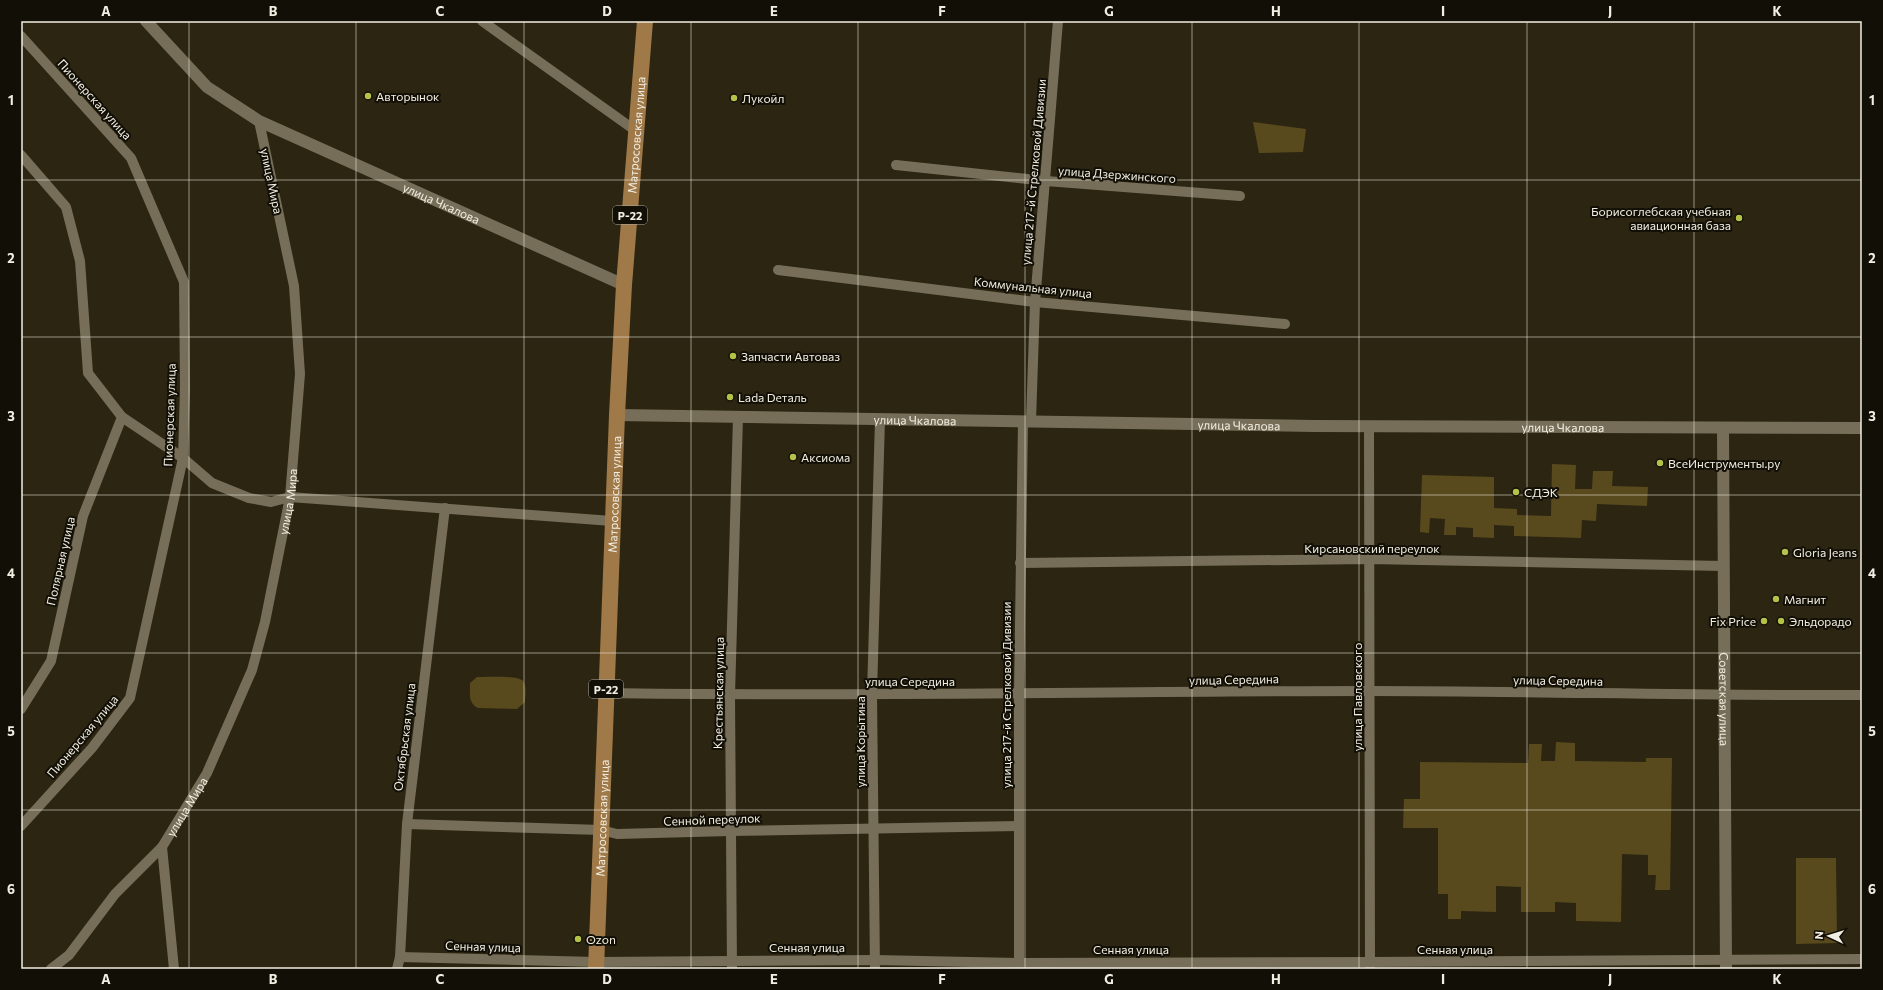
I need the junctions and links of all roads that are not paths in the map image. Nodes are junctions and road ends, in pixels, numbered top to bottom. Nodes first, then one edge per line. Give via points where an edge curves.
1 (146, 21) edge
2 (482, 21) edge
3 (645, 21) edge
4 (1058, 21) edge
5 (21, 36) edge
6 (259, 121) junction
7 (636, 131) junction
8 (21, 155) edge
9 (896, 165) dead end
10 (1046, 181) junction
11 (1240, 196) dead end
12 (778, 270) dead end
13 (624, 285) junction
14 (1036, 302) junction
15 (1285, 324) dead end
16 (616, 415) junction
17 (122, 417) junction
18 (738, 417) junction
19 (880, 420) junction
20 (1027, 421) junction
21 (1369, 426) junction
22 (1723, 428) junction
23 (1862, 428) edge
24 (183, 458) junction
25 (290, 497) junction
26 (445, 508) junction
27 (612, 521) junction
28 (1369, 560) junction
29 (1020, 563) junction
30 (1723, 566) junction
31 (1371, 691) junction
32 (606, 693) junction
33 (872, 693) junction
34 (1019, 694) junction
35 (730, 695) junction
36 (1862, 695) edge
37 (1724, 696) junction
38 (21, 709) edge
39 (407, 824) junction
40 (21, 826) edge
41 (1019, 826) junction
42 (873, 829) junction
43 (601, 830) junction
44 (730, 831) junction
45 (162, 847) junction
46 (400, 956) junction
47 (1862, 959) edge
48 (875, 964) edge
49 (1726, 964) edge
50 (732, 965) edge
51 (596, 966) edge
52 (1019, 966) edge
53 (1370, 966) edge
54 (51, 969) edge
55 (174, 969) edge
56 (397, 969) edge

1 - 6 street via 207,86
2 - 7 street
3 - 7 highway, Матросовская улица / Р-22
4 - 10 street, улица 217-й Стрелковой Дивизии
5 - 24 street, Пионерская улица via 131,158 184,282
6 - 13 street, улица Чкалова
6 - 25 street, улица Мира via 294,286 300,374
7 - 13 highway, Матросовская улица / Р-22
8 - 17 street via 66,207 80,261 88,373
9 - 10 street, улица Дзержинского
10 - 11 street, улица Дзержинского
10 - 14 street, улица 217-й Стрелковой Дивизии
12 - 14 street, Коммунальная улица
13 - 16 highway, Матросовская улица / Р-22
14 - 15 street, Коммунальная улица
14 - 20 street, улица 217-й Стрелковой Дивизии
16 - 18 street, улица Чкалова
16 - 27 highway, Матросовская улица / Р-22
17 - 24 street
17 - 38 street, Полярная улица via 83,516 50,662
18 - 19 street, улица Чкалова
18 - 35 street, Крестьянская улица
19 - 20 street, улица Чкалова
19 - 33 street, улица Корытина
20 - 21 street, улица Чкалова
20 - 29 street, улица 217-й Стрелковой Дивизии
21 - 22 street, улица Чкалова
21 - 28 street, улица Павловского
22 - 23 street, улица Чкалова
22 - 30 street, Советская улица
24 - 25 street via 212,483 249,498 271,502
24 - 40 street, Пионерская улица via 130,698 92,748
25 - 26 street
25 - 45 street, улица Мира via 265,622 252,670 207,773
26 - 27 street
26 - 39 street, Октябрьская улица
27 - 32 highway, Матросовская улица / Р-22
28 - 29 street, Кирсановский переулок
28 - 30 street, Кирсановский переулок
28 - 31 street, улица Павловского
29 - 34 street, улица 217-й Стрелковой Дивизии
30 - 37 street, Советская улица
31 - 34 street, улица Середина
31 - 37 street, улица Середина
31 - 53 street, улица Павловского
32 - 35 street, улица Середина
32 - 43 highway, Матросовская улица / Р-22
33 - 34 street, улица Середина
33 - 35 street, улица Середина
33 - 42 street, улица Корытина
34 - 41 street, улица 217-й Стрелковой Дивизии
35 - 44 street, Крестьянская улица
36 - 37 street, улица Середина
37 - 49 street, Советская улица
39 - 43 street, Сенной переулок
39 - 46 street, Октябрьская улица
41 - 42 street, Сенной переулок
41 - 52 street, улица 217-й Стрелковой Дивизии
42 - 44 street, Сенной переулок
42 - 48 street, улица Корытина
43 - 44 street, Сенной переулок via 617,834
43 - 51 highway, Матросовская улица / Р-22
44 - 50 street, Крестьянская улица
45 - 54 street, улица Мира via 115,894 69,955
45 - 55 street
46 - 51 street, Сенная улица
46 - 56 street, Октябрьская улица
47 - 49 street, Сенная улица
48 - 50 street, Сенная улица
48 - 52 street, Сенная улица
49 - 53 street, Сенная улица
50 - 51 street, Сенная улица
52 - 53 street, Сенная улица

